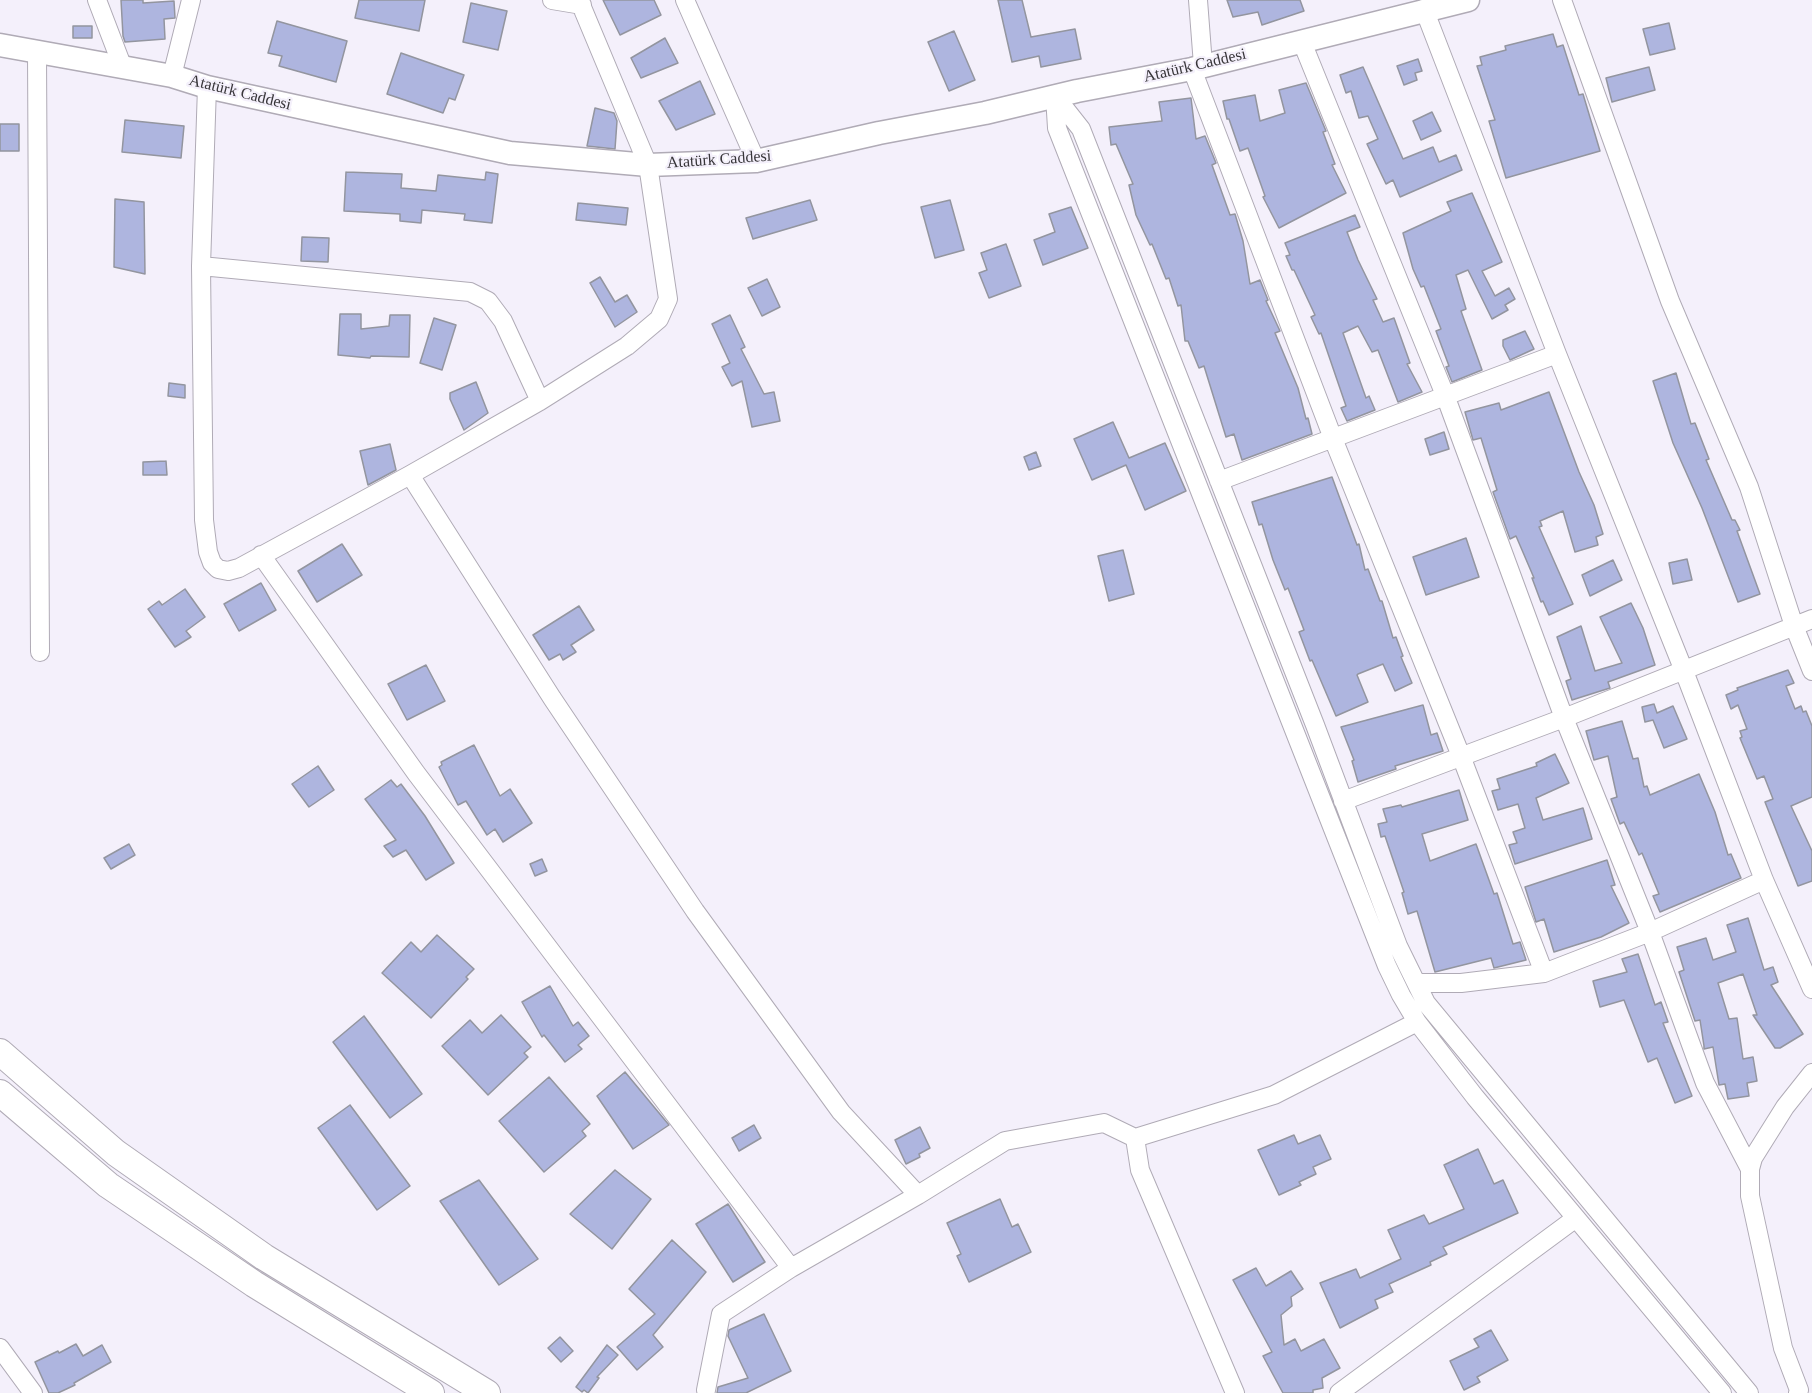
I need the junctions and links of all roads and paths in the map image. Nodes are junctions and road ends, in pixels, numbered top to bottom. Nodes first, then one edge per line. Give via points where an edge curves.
1 (97, 0) edge
2 (191, 0) edge
3 (552, 0) edge
4 (685, 0) edge
5 (1198, 0) edge
6 (1468, 0) edge
7 (1562, 0) edge
8 (581, 3) edge
9 (1425, 9) junction
10 (1302, 42) junction
11 (0, 45) edge
12 (37, 53) junction
13 (1197, 67) junction
14 (123, 68) junction
15 (172, 76) junction
16 (207, 87) junction
17 (1055, 96) junction
18 (756, 161) junction
19 (648, 165) junction
20 (201, 266) junction
21 (1557, 354) junction
22 (1445, 395) junction
23 (540, 401) junction
24 (1333, 439) junction
25 (410, 476) junction
26 (1219, 481) junction
27 (261, 555) junction
28 (1812, 619) edge
29 (1794, 626) junction
30 (40, 652) dead end
31 (1684, 671) junction
32 (1812, 671) edge
33 (1564, 718) junction
34 (1461, 756) junction
35 (1343, 801) junction
36 (1764, 880) junction
37 (1650, 932) junction
38 (1544, 973) junction
39 (1417, 983) junction
40 (1812, 989) edge
41 (1417, 1022) junction
42 (0, 1052) edge
43 (1812, 1073) edge
44 (0, 1094) edge
45 (1135, 1138) junction
46 (1750, 1169) junction
47 (918, 1195) junction
48 (1576, 1218) junction
49 (791, 1268) junction
50 (0, 1347) edge
51 (706, 1390) dead end
52 (33, 1393) edge
53 (431, 1393) edge
54 (487, 1393) edge
55 (1235, 1393) edge
56 (1339, 1393) edge
57 (1722, 1393) edge
58 (1749, 1393) edge
59 (1798, 1393) edge

1 - 14 street
2 - 15 street
3 - 8 street
4 - 18 street
5 - 13 street
6 - 9 main road, Atatürk Caddesi
7 - 29 street via 1670,301 1749,487
8 - 19 street
9 - 10 main road, Atatürk Caddesi
9 - 21 street
10 - 13 main road, Atatürk Caddesi
10 - 22 street
11 - 12 main road, Atatürk Caddesi
12 - 14 main road, Atatürk Caddesi
12 - 30 street
13 - 17 main road, Atatürk Caddesi
13 - 24 street
14 - 15 main road, Atatürk Caddesi
15 - 16 main road, Atatürk Caddesi
16 - 19 main road, Atatürk Caddesi via 510,153
16 - 20 street
17 - 18 main road, Atatürk Caddesi
17 - 26 street via 1081,129
17 - 41 street via 1061,139 1387,966
18 - 19 main road, Atatürk Caddesi
19 - 23 street via 668,299 659,319 627,346
20 - 23 street via 470,292 488,301 503,321
20 - 27 street via 204,520 208,552 218,569 228,571
21 - 22 street
21 - 31 street
22 - 24 street
22 - 33 street
23 - 25 street
24 - 26 street
24 - 34 street
25 - 27 street
25 - 47 street via 695,911 841,1112
26 - 35 street
27 - 49 street via 416,773
28 - 29 street
29 - 31 street
29 - 32 street
31 - 33 street
31 - 36 street
33 - 34 street
33 - 37 street
34 - 35 street
34 - 38 street
35 - 39 street via 1398,946
36 - 37 street
36 - 40 street
37 - 38 street
37 - 46 street via 1705,1083
38 - 39 street via 1461,983
39 - 58 street via 1426,1003
41 - 45 street via 1274,1095
41 - 48 street
42 - 54 highway via 116,1153 264,1257
43 - 46 street via 1785,1107
44 - 53 highway via 108,1185 254,1284
45 - 47 street via 1104,1123 1005,1141
45 - 55 street via 1140,1170
46 - 59 street via 1750,1196 1783,1348
47 - 49 street
48 - 56 street
48 - 57 street
49 - 51 street via 721,1314
50 - 52 street

